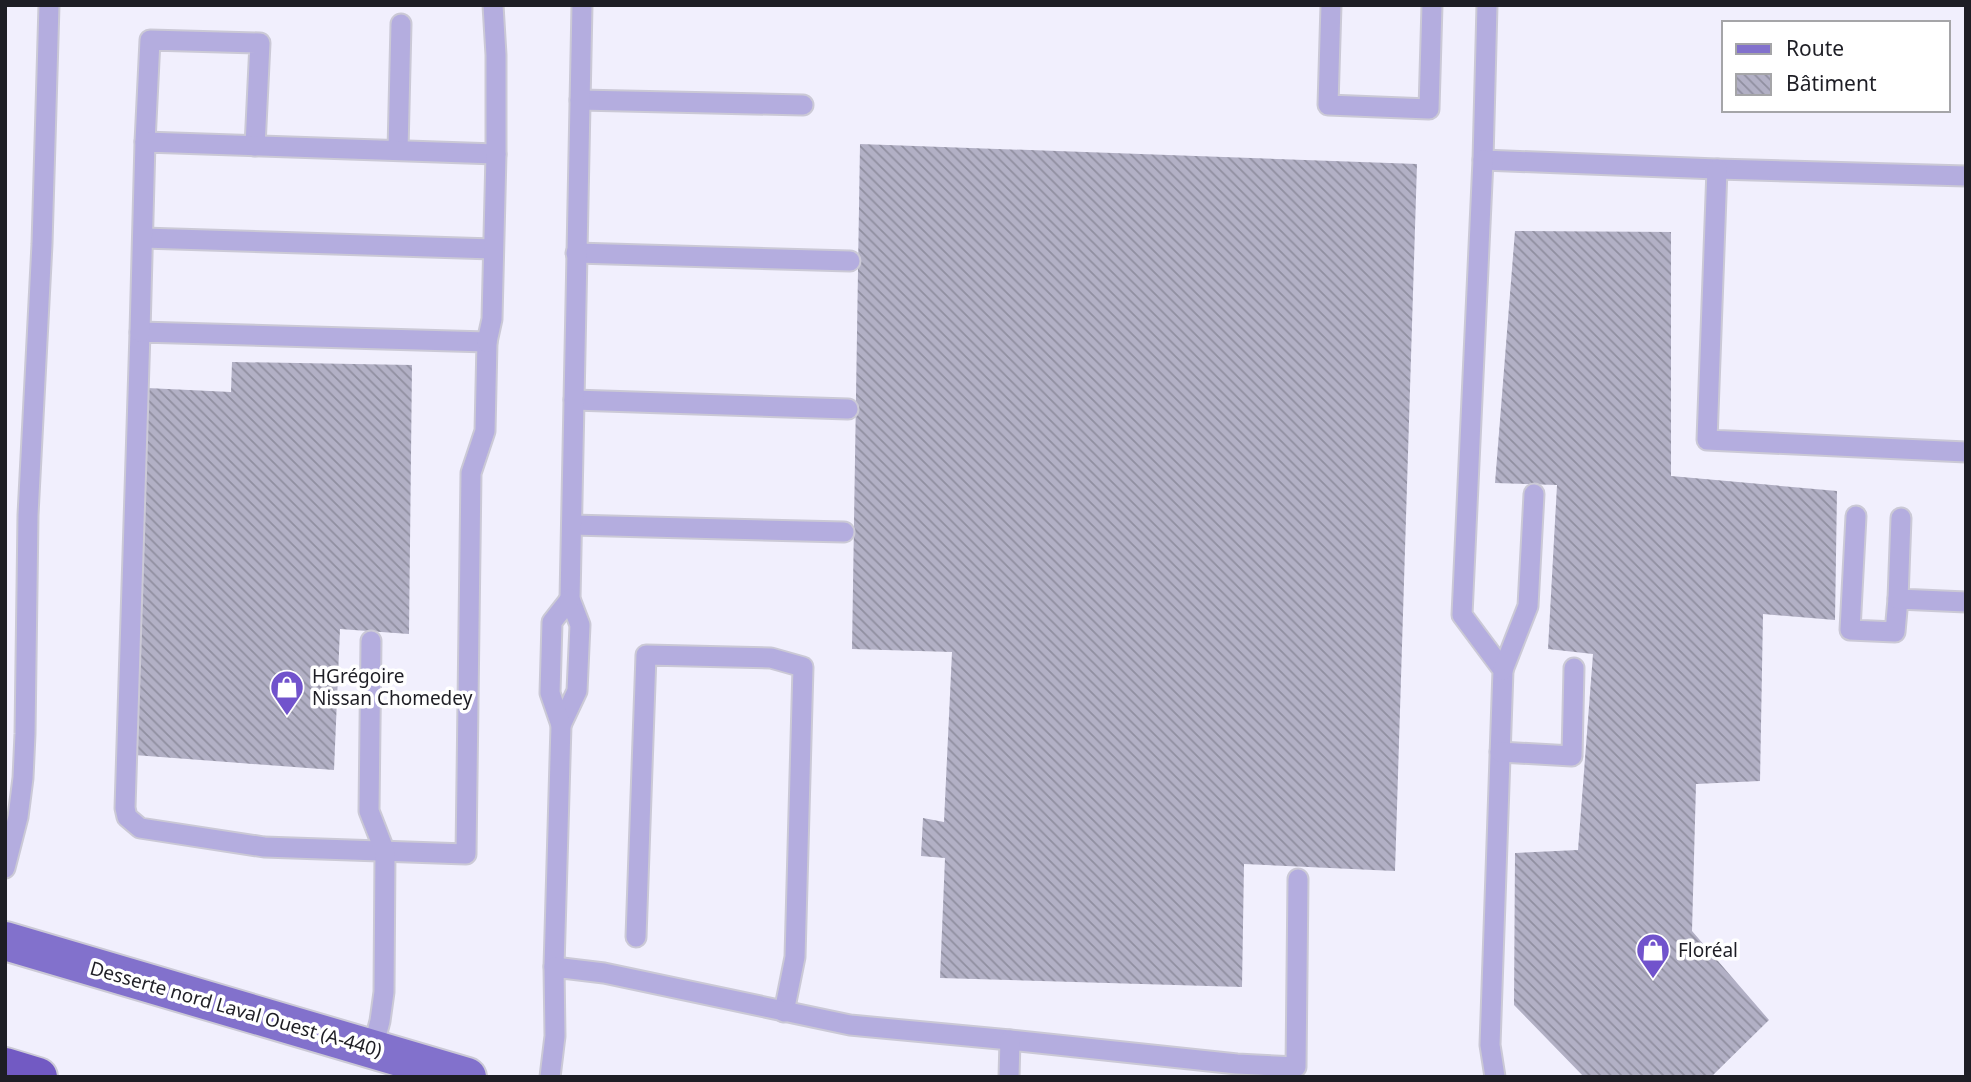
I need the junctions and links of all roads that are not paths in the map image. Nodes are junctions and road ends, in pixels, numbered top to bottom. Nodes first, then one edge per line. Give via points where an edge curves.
1 (49, 5) edge
2 (493, 5) edge
3 (582, 5) edge
4 (1331, 5) edge
5 (1432, 5) edge
6 (1487, 5) edge
7 (401, 24) dead end
8 (580, 100) junction
9 (803, 105) dead end
10 (145, 142) junction
11 (254, 146) junction
12 (398, 150) junction
13 (496, 154) junction
14 (1483, 160) junction
15 (1717, 169) junction
16 (1966, 176) edge
17 (143, 238) junction
18 (493, 249) junction
19 (576, 253) junction
20 (850, 261) dead end
21 (140, 332) junction
22 (486, 342) junction
23 (574, 400) junction
24 (848, 409) dead end
25 (1966, 452) edge
26 (1534, 494) dead end
27 (1856, 516) dead end
28 (1901, 519) dead end
29 (572, 525) junction
30 (845, 532) dead end
31 (570, 599) junction
32 (1898, 599) junction
33 (1966, 602) edge
34 (371, 641) dead end
35 (1574, 668) dead end
36 (1503, 670) junction
37 (561, 725) junction
38 (1500, 752) junction
39 (385, 852) junction
40 (5, 869) edge
41 (1298, 879) dead end
42 (636, 937) dead end
43 (5, 941) edge
44 (554, 967) junction
45 (784, 1012) junction
46 (1010, 1040) junction
47 (373, 1048) junction
48 (5, 1067) edge
49 (38, 1077) edge
50 (467, 1077) edge
51 (550, 1077) edge
52 (1009, 1077) edge
53 (1495, 1077) edge

1 - 40 lane via 28,515 25,745 18,817
2 - 13 lane
3 - 8 lane
4 - 5 lane via 1328,105 1429,109
6 - 14 lane
7 - 12 lane
8 - 9 lane
8 - 19 lane
10 - 11 lane
10 - 11 lane via 150,40 260,43
10 - 17 lane
11 - 12 lane
12 - 13 lane
13 - 18 lane
14 - 15 lane
14 - 36 lane via 1462,615
15 - 16 lane
15 - 25 lane via 1707,440
17 - 18 lane
17 - 21 lane
18 - 22 lane via 492,319
19 - 20 lane
19 - 23 lane
21 - 22 lane
21 - 39 lane via 127,817 140,828 264,847
22 - 39 lane via 485,431 471,473 466,854
23 - 24 lane
23 - 29 lane
26 - 36 lane via 1528,606
27 - 32 lane via 1850,630 1895,632
28 - 32 lane
29 - 30 lane
29 - 31 lane
31 - 37 lane via 580,625 577,691
31 - 37 lane via 552,622 550,693
32 - 33 lane
34 - 39 lane via 369,811
35 - 38 lane via 1573,756
36 - 38 lane
37 - 44 lane
38 - 53 lane via 1490,1045
39 - 47 lane via 384,992
41 - 46 lane via 1296,1067
42 - 45 lane via 646,655 771,658 803,667 795,957
43 - 47 main road, Desserte nord Laval Ouest (A-440)
44 - 45 lane via 604,973
44 - 51 lane via 555,1036
45 - 46 lane via 850,1025
46 - 52 lane
47 - 50 main road, Desserte nord Laval Ouest (A-440)
48 - 49 highway

